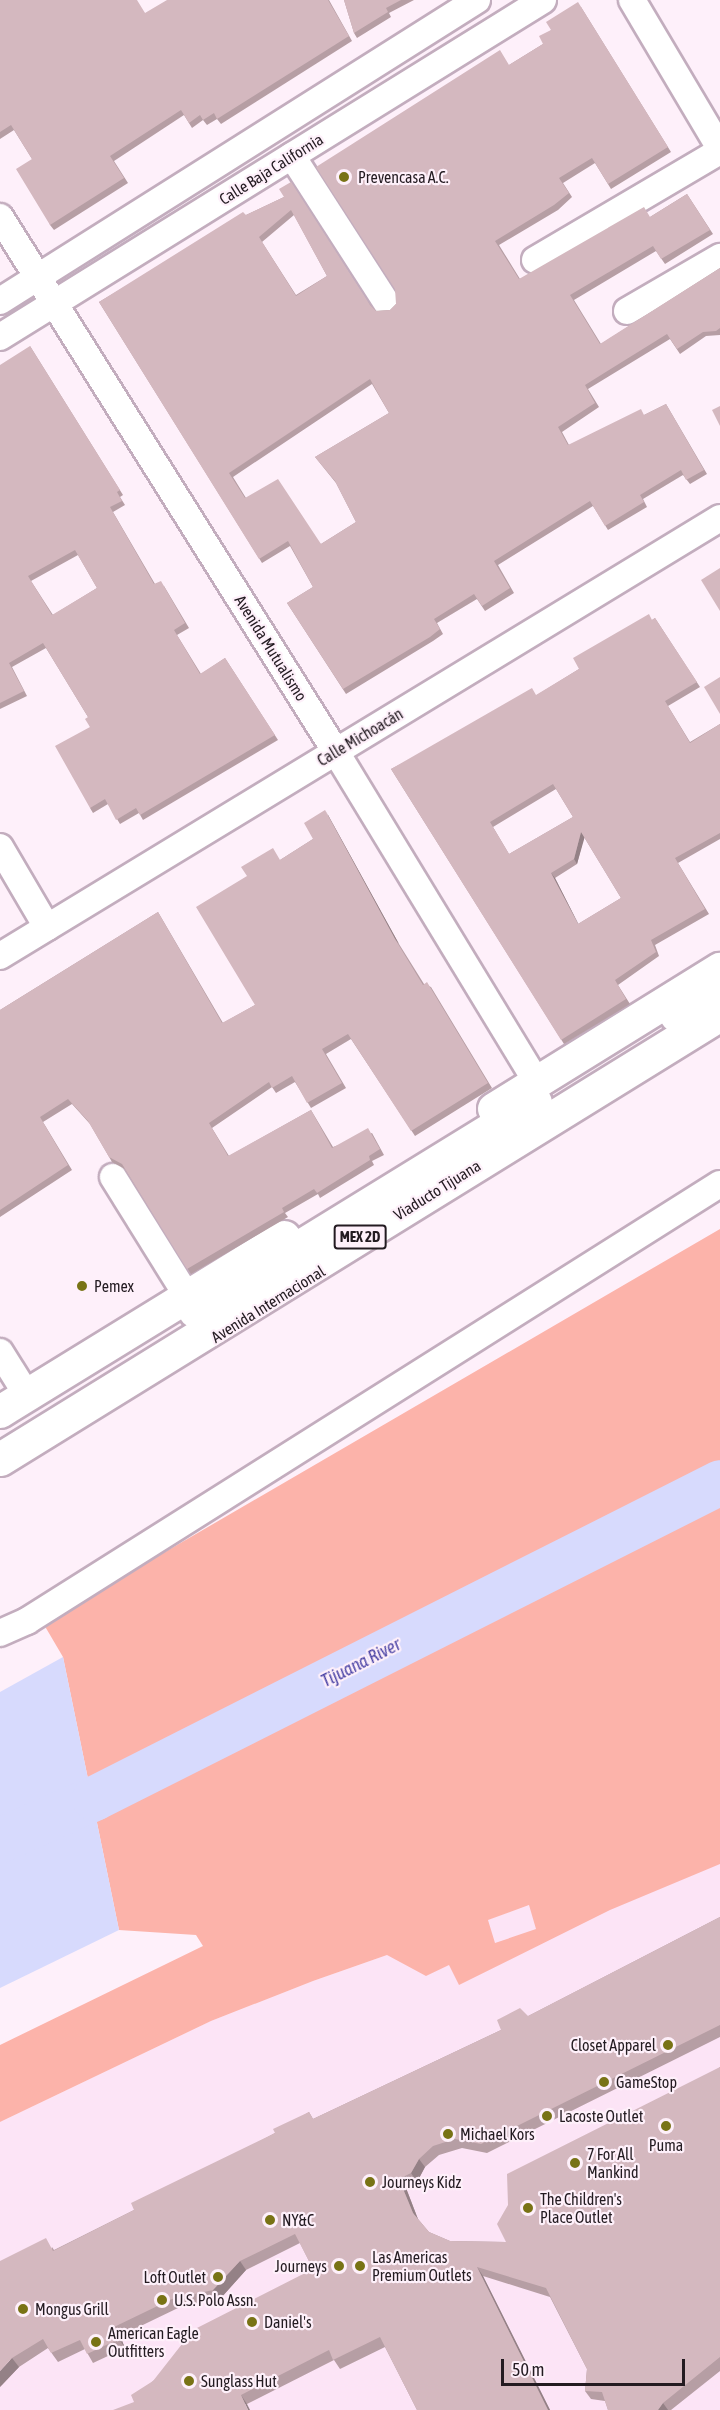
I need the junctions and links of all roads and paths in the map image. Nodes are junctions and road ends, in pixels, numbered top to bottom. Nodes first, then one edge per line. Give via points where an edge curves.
1 (477, 0) edge
2 (543, 0) edge
3 (632, 0) edge
4 (720, 149) edge
5 (292, 156) junction
6 (0, 217) edge
7 (720, 257) edge
8 (535, 260) dead end
9 (38, 277) junction
10 (0, 301) edge
11 (386, 302) dead end
12 (55, 303) junction
13 (627, 312) dead end
14 (0, 338) edge
15 (720, 518) edge
16 (336, 752) junction
17 (0, 847) edge
18 (47, 927) junction
19 (0, 956) edge
20 (720, 969) edge
21 (720, 988) edge
22 (720, 999) edge
23 (720, 1014) edge
24 (720, 1026) edge
25 (537, 1083) junction
26 (113, 1177) dead end
27 (720, 1184) edge
28 (187, 1296) junction
29 (0, 1352) edge
30 (27, 1395) junction
31 (0, 1412) edge
32 (0, 1432) edge
33 (0, 1442) edge
34 (0, 1458) edge
35 (0, 1470) edge
36 (0, 1633) edge

1 - 9 street, Calle Baja California
2 - 5 street, Calle Baja California
3 - 4 street
4 - 8 street
5 - 11 street
5 - 12 street, Calle Baja California
6 - 9 street, Avenida Mutualismo
7 - 13 street
9 - 10 street, Calle Baja California
9 - 12 street, Avenida Mutualismo
12 - 14 street, Calle Baja California
12 - 16 street, Avenida Mutualismo
15 - 16 street, Calle Michoacán
16 - 18 street, Calle Michoacán
16 - 25 street, Avenida Mutualismo
17 - 18 street
18 - 19 street, Calle Michoacán
20 - 25 main road
21 - 32 highway, Avenida Internacional
22 - 33 highway, Viaducto Tijuana / MEX 2D
23 - 34 highway, Viaducto Tijuana / MEX 2D
24 - 35 highway, Avenida Internacional
25 - 28 main road
26 - 28 street
27 - 36 street via 27,1621
28 - 30 main road
29 - 30 street
30 - 31 main road

